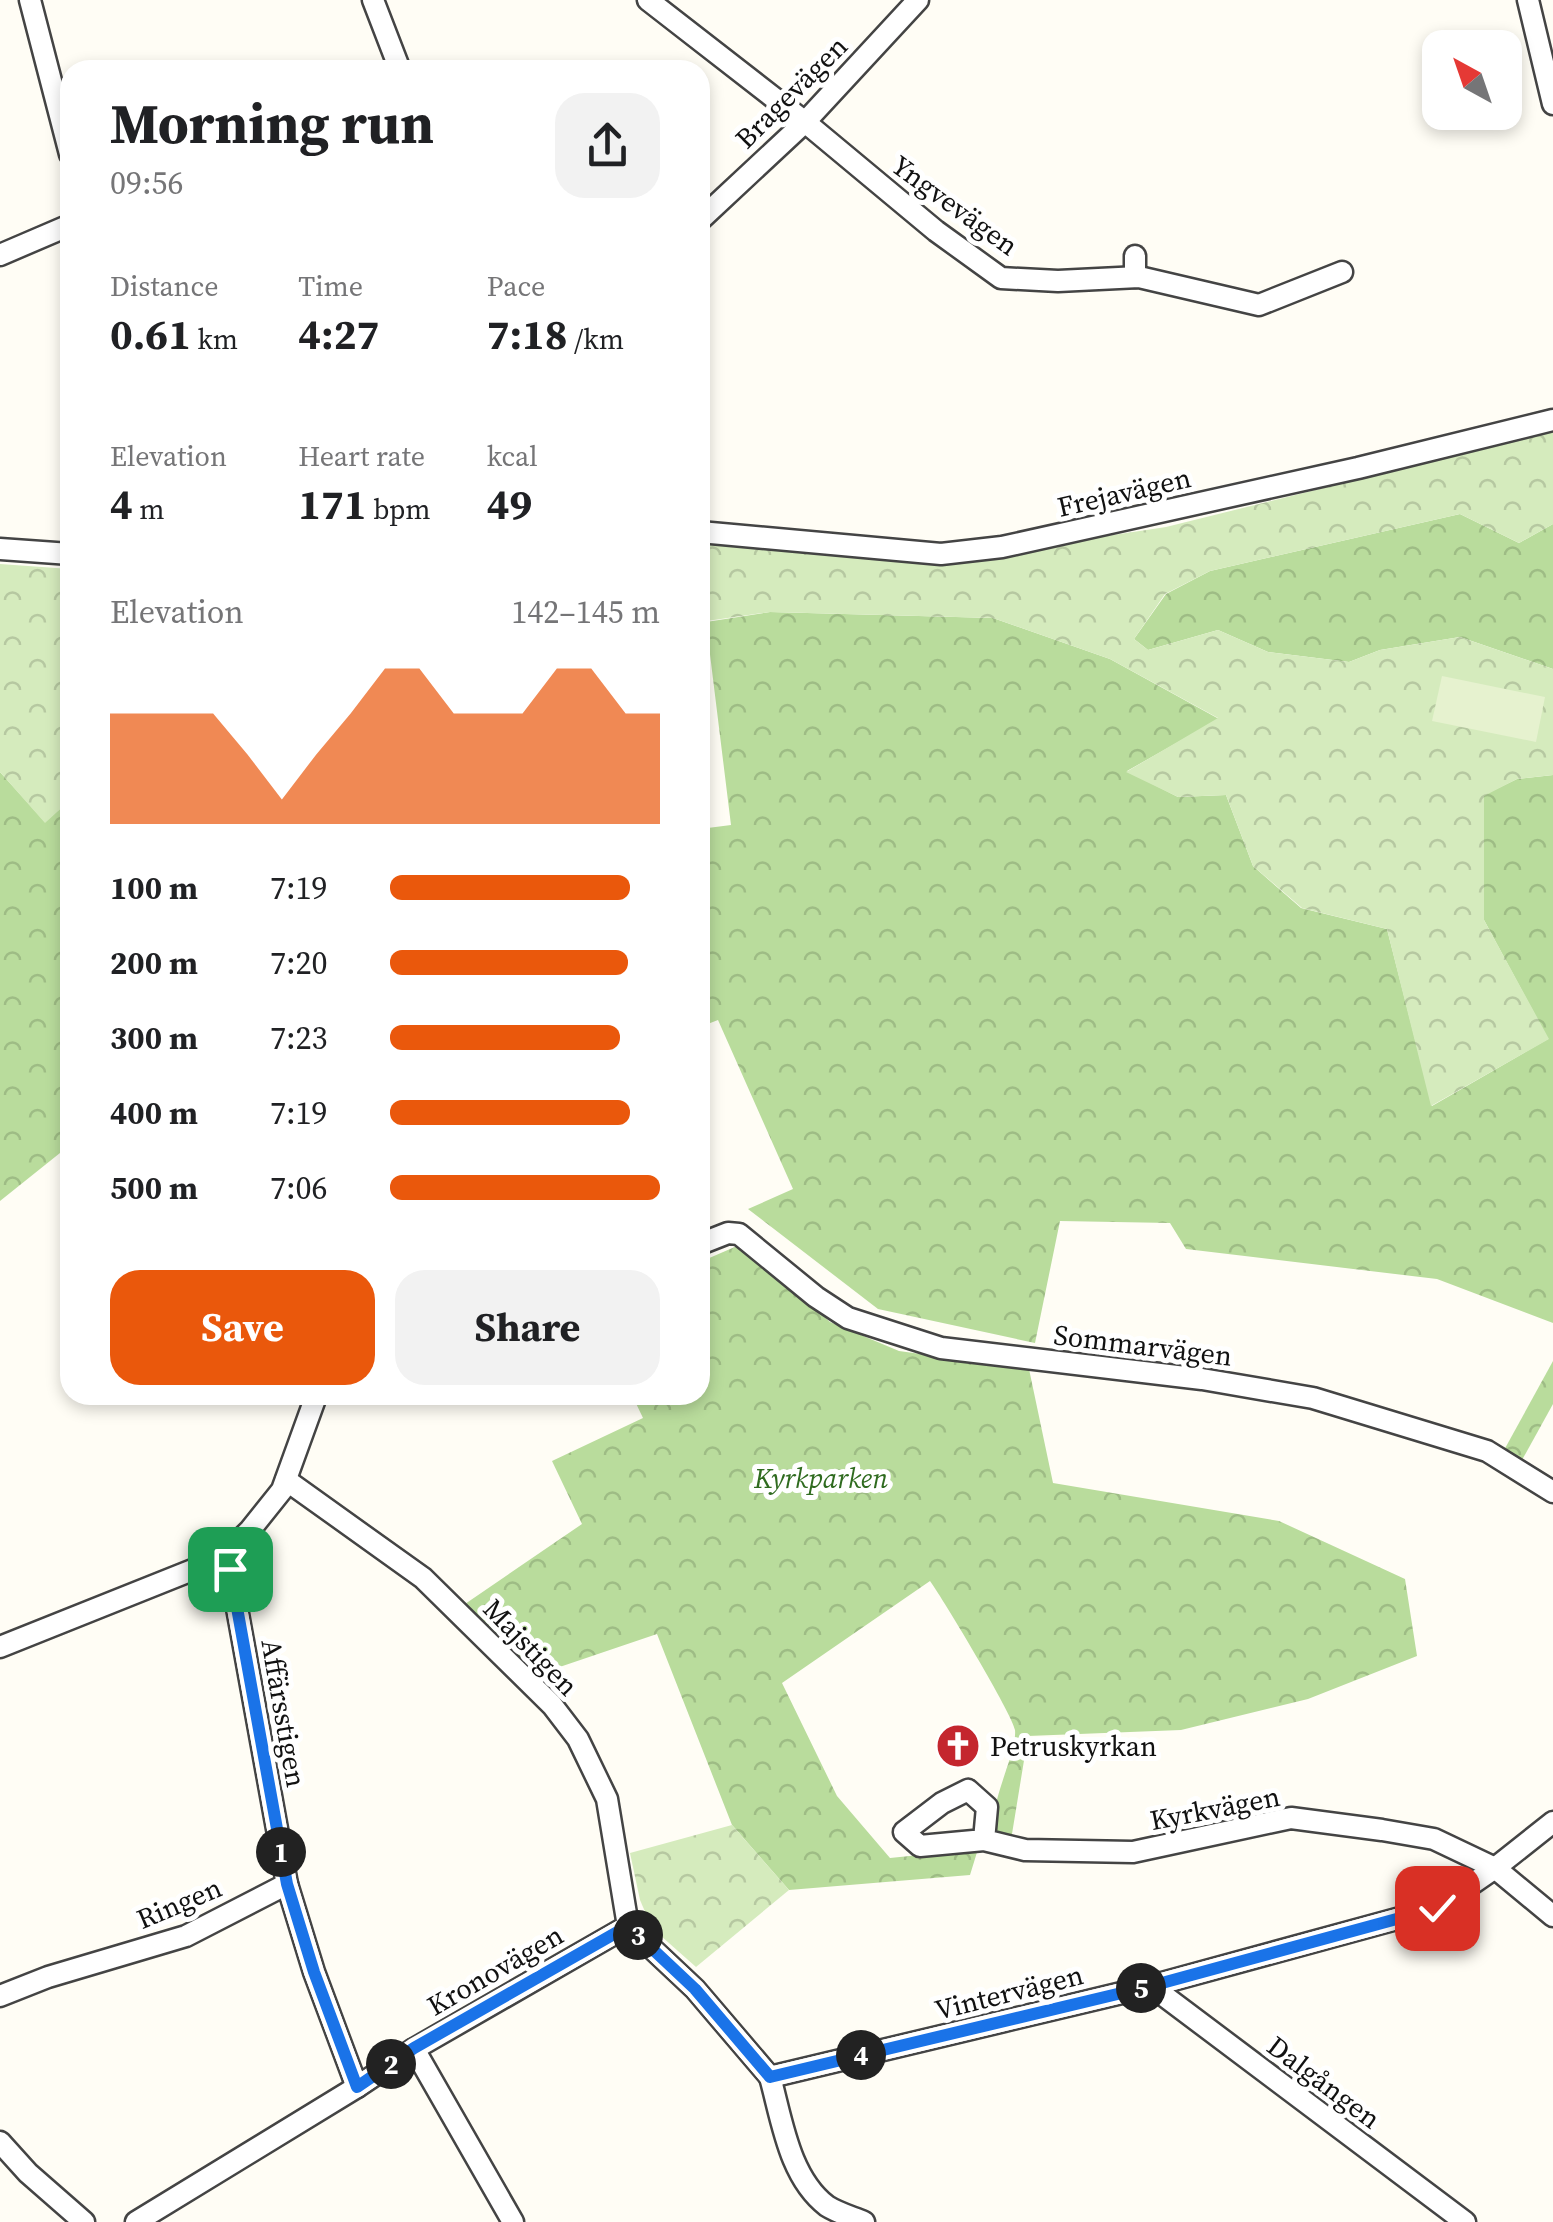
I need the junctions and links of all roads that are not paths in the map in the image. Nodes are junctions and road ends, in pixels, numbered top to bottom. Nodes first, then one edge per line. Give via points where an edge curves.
1 (30, 0) edge
2 (372, 0) edge
3 (648, 0) edge
4 (918, 0) edge
5 (1528, 0) edge
6 (396, 60) edge
7 (1553, 104) edge
8 (60, 116) edge
9 (805, 122) junction
10 (710, 211) edge
11 (60, 229) edge
12 (0, 255) edge
13 (1342, 272) dead end
14 (1553, 420) edge
15 (710, 531) edge
16 (0, 549) edge
17 (60, 553) edge
18 (710, 1240) edge
19 (315, 1405) edge
20 (286, 1480) junction
21 (1553, 1492) edge
22 (227, 1552) junction
23 (0, 1646) edge
24 (1553, 1822) edge
25 (984, 1840) dead end
26 (1495, 1868) junction
27 (287, 1884) junction
28 (1553, 1916) edge
29 (628, 1926) junction
30 (1151, 1986) junction
31 (0, 1996) edge
32 (414, 2048) junction
33 (770, 2077) junction
34 (357, 2087) junction
35 (0, 2142) edge
36 (84, 2222) edge
37 (136, 2222) edge
38 (513, 2222) edge
39 (864, 2222) edge
40 (1465, 2222) edge

1 - 8 street
2 - 6 street
3 - 9 street, Yngvevägen
4 - 9 street, Bragevägen
5 - 7 street
9 - 10 street, Bragevägen
9 - 13 street, Yngvevägen via 1001,278 1058,281 1135,266 1259,305
11 - 12 street
14 - 15 street, Frejavägen via 1002,547 941,554
16 - 17 street
18 - 21 street, Sommarvägen via 739,1234 848,1318 940,1348 1313,1398 1486,1452
19 - 20 street
20 - 22 street
20 - 29 street, Majstigen via 424,1578 552,1705 578,1739 607,1800
22 - 23 street
22 - 27 street, Affärsstigen
24 - 26 street, Vintervägen
25 - 26 street, Kyrkvägen via 1025,1850 1133,1852 1291,1818 1434,1839
26 - 28 street, Kyrkvägen
26 - 30 street, Vintervägen via 1437,1908
27 - 31 street, Ringen via 186,1936
27 - 34 street
29 - 32 street, Kronovägen
29 - 33 street via 695,1989
30 - 33 street, Vintervägen
30 - 40 street, Dalgången
32 - 34 street, Kronovägen
32 - 38 street
33 - 39 street via 792,2157 812,2193
34 - 37 street, Kronovägen
35 - 36 street

